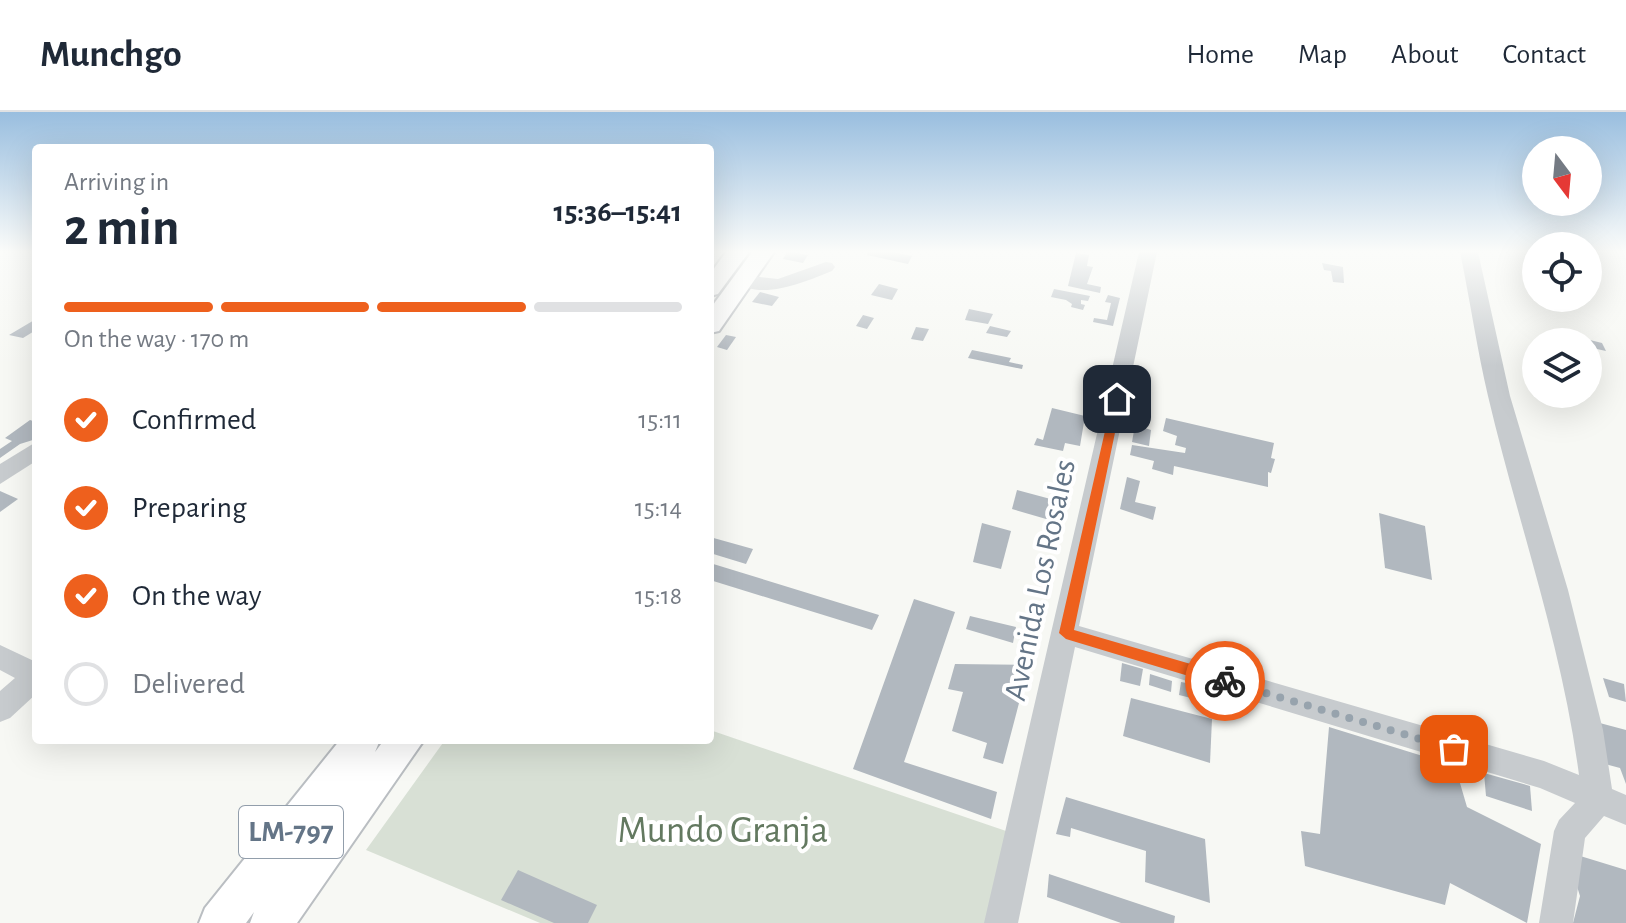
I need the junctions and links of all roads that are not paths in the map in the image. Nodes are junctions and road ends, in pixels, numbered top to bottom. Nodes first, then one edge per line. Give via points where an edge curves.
1 (722, 290) edge
2 (1140, 290) edge
3 (1477, 290) edge
4 (714, 314) edge
5 (32, 453) edge
6 (0, 476) edge
7 (1066, 633) junction
8 (0, 657) edge
9 (32, 674) edge
10 (32, 680) edge
11 (0, 709) edge
12 (359, 744) edge
13 (403, 744) edge
14 (1612, 805) edge
15 (220, 923) edge
16 (271, 923) edge
17 (1001, 923) edge
18 (1556, 923) edge

1 - 4 main road
2 - 7 street, Avenida Los Rosales
3 - 14 street via 1499,396
5 - 6 street
7 - 14 street via 1544,775
7 - 17 street, Avenida Los Rosales
8 - 9 street
10 - 11 street
12 - 15 main road, LM-797
13 - 16 main road, LM-797
14 - 18 street via 1570,831

